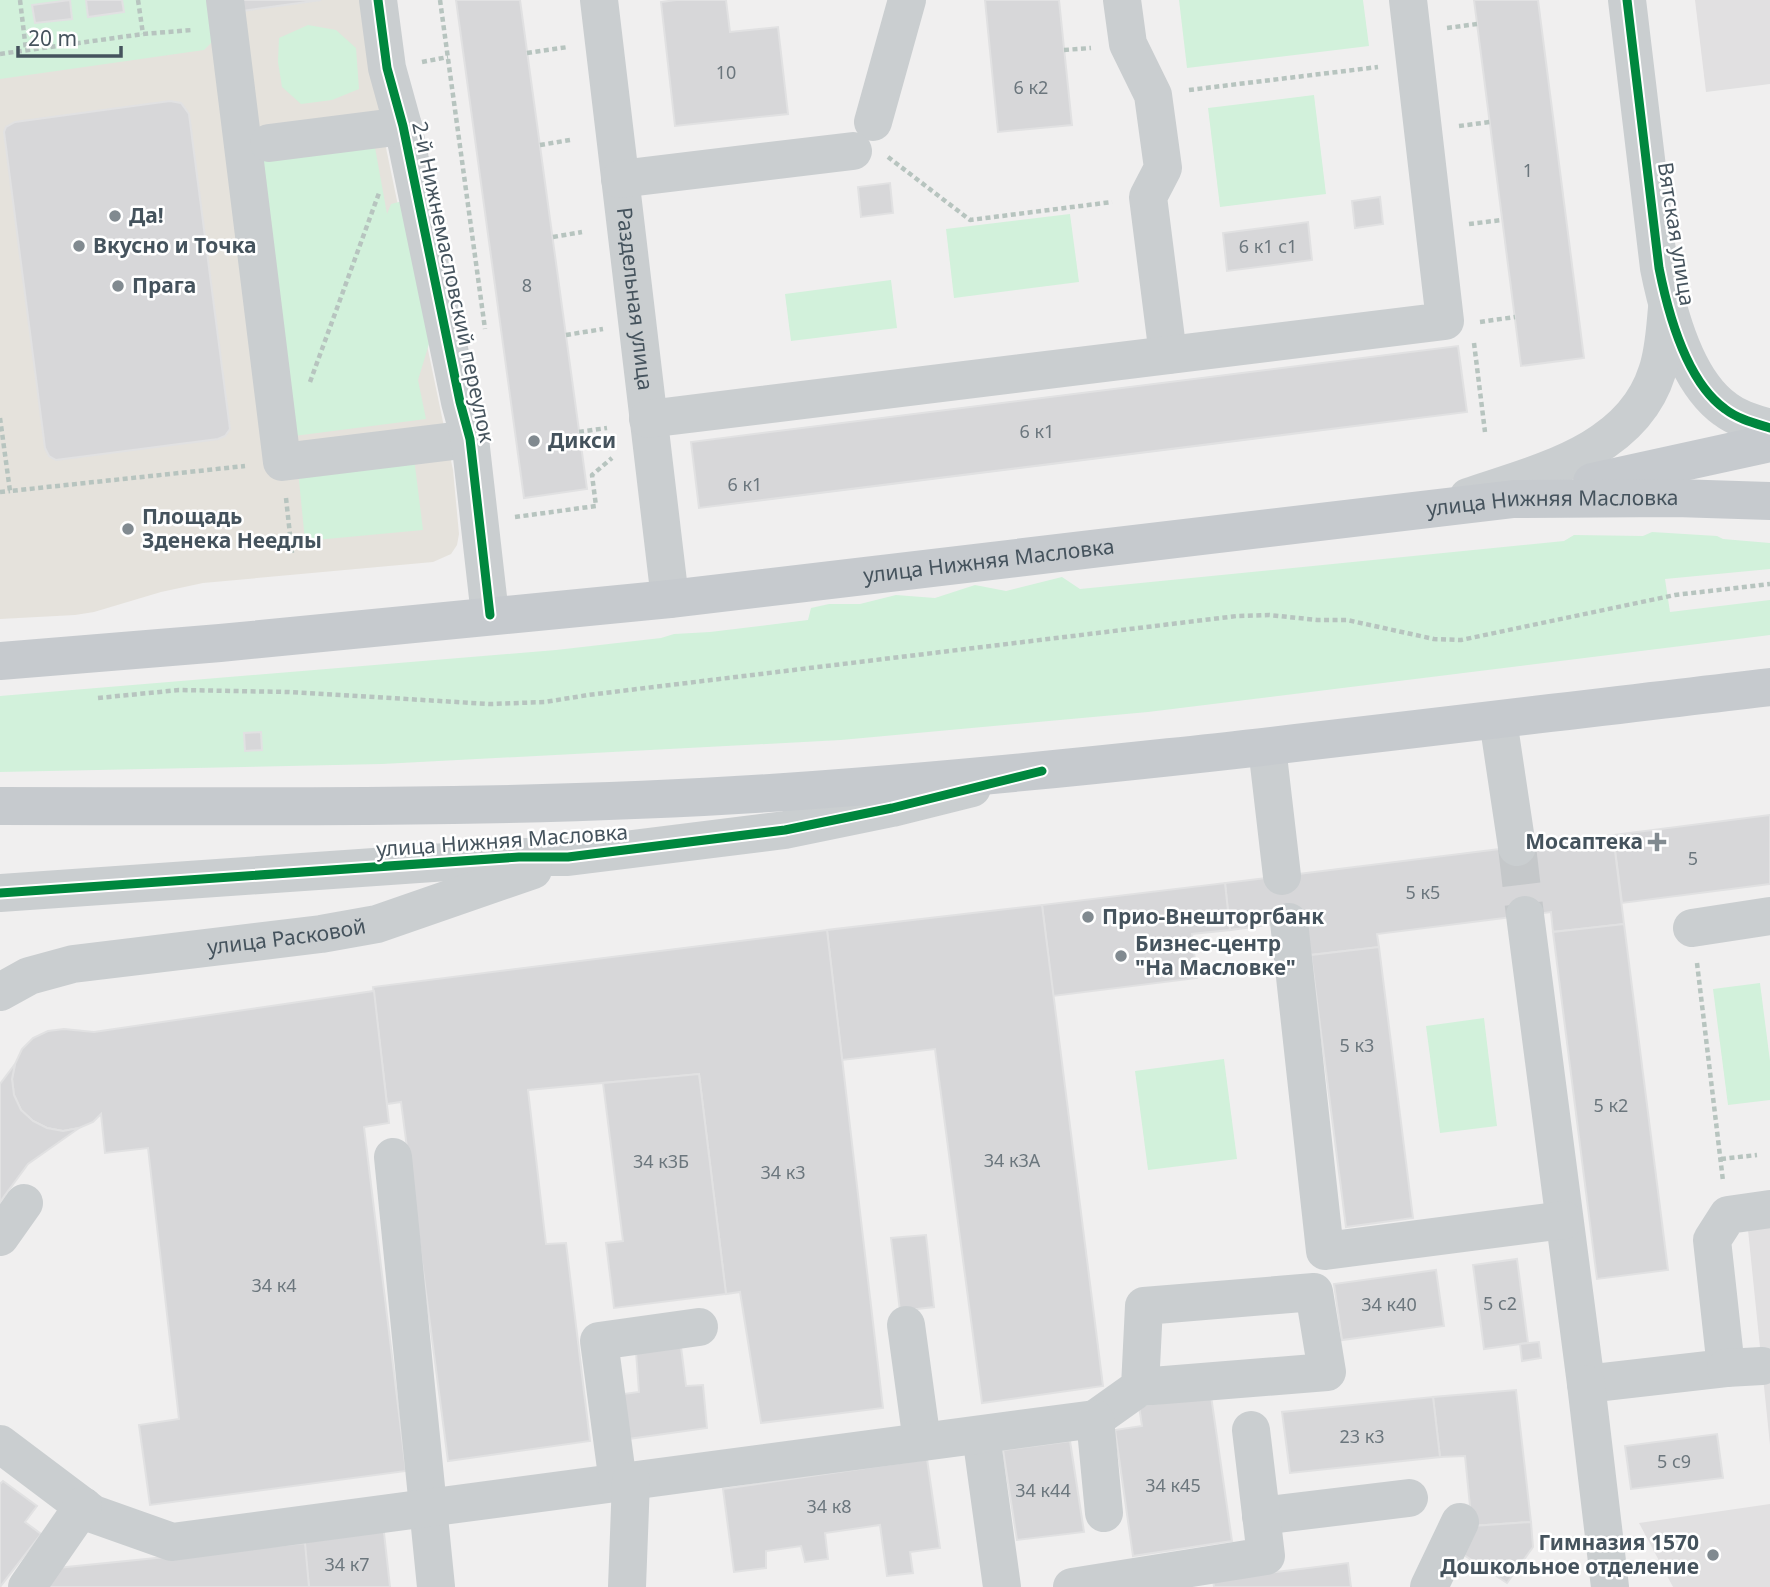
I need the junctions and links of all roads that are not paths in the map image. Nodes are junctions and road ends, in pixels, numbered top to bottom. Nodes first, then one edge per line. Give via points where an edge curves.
1 (377, 0) edge
2 (600, 0) edge
3 (907, 0) edge
4 (1122, 0) edge
5 (1408, 0) edge
6 (1632, 1) edge
7 (227, 13) edge
8 (403, 126) junction
9 (269, 143) dead end
10 (620, 179) junction
11 (1667, 306) junction
12 (1168, 355) junction
13 (648, 419) junction
14 (1770, 428) edge
15 (470, 439) junction
16 (1770, 443) edge
17 (1514, 499) junction
18 (1770, 501) edge
19 (1439, 507) junction
20 (670, 599) junction
21 (490, 615) junction
22 (8, 656) edge
23 (1770, 687) edge
24 (1497, 720) junction
25 (1267, 747) junction
26 (1042, 771) junction
27 (0, 806) edge
28 (1517, 847) tunnel mouth
29 (568, 857) junction
30 (1282, 876) dead end
31 (0, 893) edge
32 (1525, 915) tunnel mouth
33 (1770, 916) edge
34 (1289, 922) dead end
35 (1692, 928) road end
36 (0, 992) edge
37 (393, 1157) dead end
38 (24, 1203) dead end
39 (1770, 1209) edge
40 (1564, 1220) junction
41 (0, 1237) edge
42 (906, 1325) dead end
43 (699, 1328) dead end
44 (1586, 1384) junction
45 (1140, 1387) junction
46 (1095, 1419) junction
47 (1251, 1430) dead end
48 (981, 1435) junction
49 (922, 1442) junction
50 (0, 1444) edge
51 (624, 1482) junction
52 (1409, 1498) dead end
53 (82, 1506) junction
54 (428, 1508) junction
55 (1104, 1513) dead end
56 (1261, 1516) junction
57 (1460, 1522) dead end
58 (1163, 1581) edge
59 (27, 1587) edge
60 (436, 1587) edge
61 (628, 1587) edge
62 (1002, 1587) edge
63 (1072, 1587) edge
64 (1429, 1587) edge
65 (1610, 1587) edge

1 - 8 street, 2-й Нижнемасловский переулок via 387,68
2 - 10 street, Раздельная улица
3 - 10 street via 863,136
4 - 12 street via 1128,44 1153,95 1163,168 1148,197
5 - 12 street via 1458,322
6 - 11 street, Вятская улица via 1659,268
7 - 15 street via 282,462
8 - 9 street
8 - 15 street, 2-й Нижнемасловский переулок
10 - 13 street, Раздельная улица
11 - 14 street, Вятская улица via 1689,363 1708,393 1724,409
11 - 19 street, Вятская улица via 1657,372 1627,421 1598,445 1562,465
12 - 13 street
13 - 20 street, Раздельная улица
15 - 21 street, 2-й Нижнемасловский переулок
16 - 17 main road
17 - 18 main road, улица Нижняя Масловка
17 - 19 main road, улица Нижняя Масловка
19 - 20 main road, улица Нижняя Масловка
20 - 21 main road, улица Нижняя Масловка
21 - 22 main road, улица Нижняя Масловка via 230,642
23 - 24 main road, улица Нижняя Масловка
24 - 25 main road, улица Нижняя Масловка
24 - 28 street
25 - 26 main road, улица Нижняя Масловка
25 - 30 street
26 - 27 main road, улица Нижняя Масловка via 593,802
26 - 29 street, улица Нижняя Масловка via 785,830
29 - 31 street, улица Нижняя Масловка
29 - 36 street, улица Расковой via 377,924 73,964 29,976
32 - 40 street
33 - 35 street
34 - 40 street via 1325,1251
37 - 54 street
38 - 41 street
39 - 44 street via 1728,1214 1712,1240 1744,1367
40 - 44 street
42 - 49 street
43 - 51 street via 599,1341
44 - 65 street
45 - 45 street via 1144,1306 1314,1293 1327,1372
45 - 46 street
46 - 48 street
46 - 55 street
47 - 56 street
48 - 49 street
48 - 62 street
49 - 51 street
50 - 53 street
51 - 54 street
51 - 61 street
52 - 56 street
53 - 54 street via 172,1542
53 - 59 street
54 - 60 street
56 - 58 street via 1266,1556
57 - 64 street
58 - 63 street

